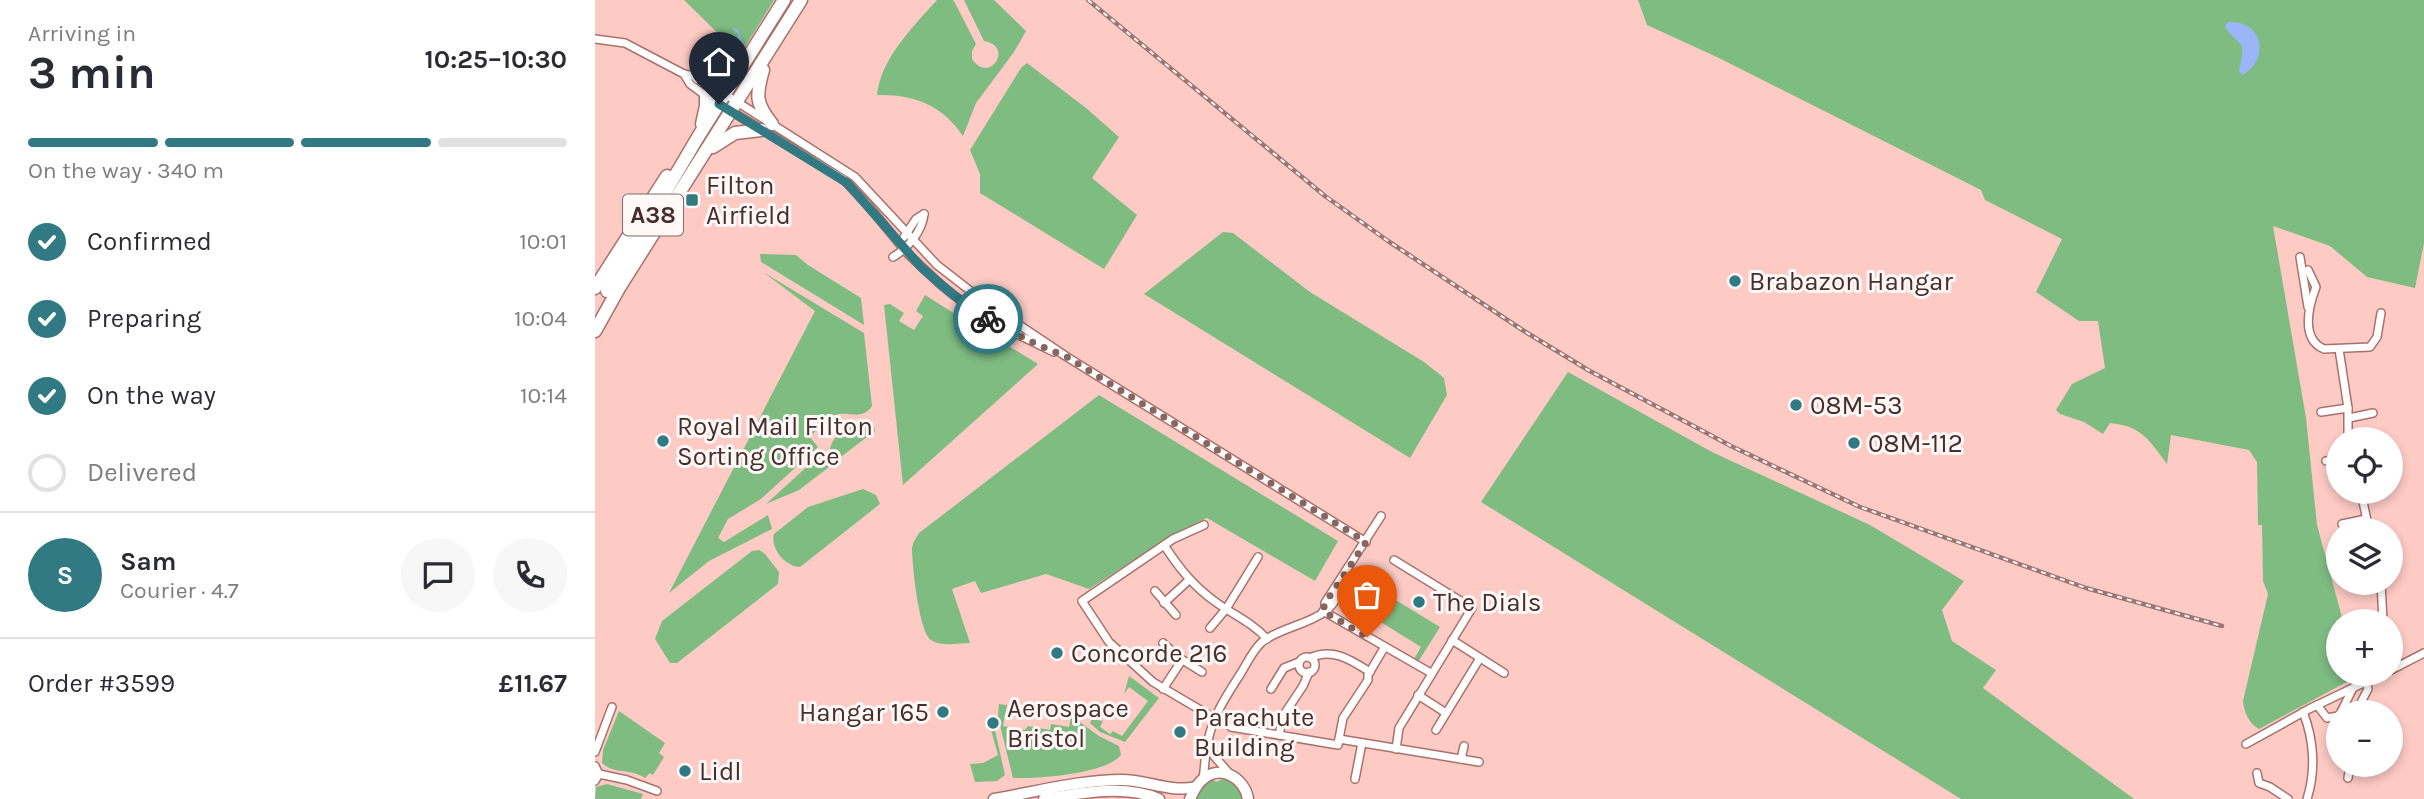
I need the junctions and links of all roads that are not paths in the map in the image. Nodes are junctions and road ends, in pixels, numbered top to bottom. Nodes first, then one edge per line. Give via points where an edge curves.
1 (784, 0) edge
2 (801, 0) edge
3 (595, 39) edge
4 (769, 53) junction
5 (742, 66) junction
6 (684, 75) junction
7 (698, 77) junction
8 (706, 96) junction
9 (728, 104) junction
10 (766, 127) junction
11 (695, 142) junction
12 (708, 150) junction
13 (673, 204) junction
14 (906, 233) junction
15 (912, 240) junction
16 (902, 247) junction
17 (2300, 257) dead end
18 (2308, 270) dead end
19 (615, 285) junction
20 (595, 288) edge
21 (994, 307) junction
22 (2308, 308) junction
23 (595, 313) edge
24 (2381, 313) dead end
25 (988, 319) junction
26 (595, 331) edge
27 (972, 337) dead end
28 (981, 342) dead end
29 (595, 343) edge
30 (2339, 349) junction
31 (1067, 357) junction
32 (2348, 408) junction
33 (2321, 412) dead end
34 (2373, 413) dead end
35 (2349, 418) junction
36 (2349, 427) edge
37 (1381, 516) dead end
38 (1204, 525) dead end
39 (1366, 542) junction
40 (1164, 545) junction
41 (1258, 557) dead end
42 (1394, 560) dead end
43 (1189, 580) junction
44 (1155, 592) dead end
45 (1164, 603) junction
46 (1226, 609) junction
47 (1324, 610) junction
48 (1176, 615) dead end
49 (1210, 628) dead end
50 (1267, 639) junction
51 (1452, 640) junction
52 (1163, 643) dead end
53 (1384, 648) junction
54 (2424, 653) edge
55 (1310, 658) junction
56 (1480, 658) junction
57 (1182, 660) junction
58 (1299, 662) junction
59 (2403, 664) edge
60 (1370, 671) junction
61 (1202, 672) dead end
62 (1309, 672) junction
63 (1431, 673) junction
64 (1504, 673) dead end
65 (2357, 686) edge
66 (2353, 688) junction
67 (1271, 689) dead end
68 (1163, 690) junction
69 (1418, 695) junction
70 (2347, 700) edge
71 (2317, 705) junction
72 (612, 707) dead end
73 (2303, 712) junction
74 (1446, 713) junction
75 (2326, 717) edge
76 (1214, 718) junction
77 (1231, 727) dead end
78 (1436, 730) dead end
79 (1279, 735) junction
80 (1208, 738) junction
81 (1339, 739) junction
82 (1361, 743) junction
83 (2246, 744) dead end
84 (1464, 746) dead end
85 (1396, 749) junction
86 (595, 752) edge
87 (1461, 759) junction
88 (1479, 762) dead end
89 (2257, 773) dead end
90 (596, 774) edge
91 (1233, 776) junction
92 (1355, 779) dead end
93 (1199, 783) junction
94 (657, 791) dead end
95 (994, 799) edge
96 (1044, 799) edge
97 (1159, 799) edge
98 (1190, 799) edge
99 (1248, 799) edge
100 (2288, 799) edge
101 (2307, 799) edge

1 - 5 main road, A38
2 - 4 main road, A38
3 - 6 street via 631,45
4 - 9 main road, A38
4 - 10 main road via 757,96
5 - 7 main road via 721,76
5 - 9 main road, A38
6 - 7 street
6 - 8 street
7 - 9 street
8 - 9 street
8 - 11 main road
9 - 10 street
9 - 10 street
9 - 11 main road via 708,134
9 - 12 main road, A38
10 - 12 main road via 735,133
10 - 14 street via 855,177
10 - 16 street via 847,183
11 - 19 main road, A38
11 - 20 main road via 676,163
12 - 13 main road, A38
13 - 19 main road, A38
13 - 29 main road
14 - 15 street
14 - 15 street via 923,214 923,223
14 - 16 street
15 - 16 street
15 - 21 street via 947,274
16 - 25 street via 940,284
17 - 22 street
18 - 22 street via 2316,287
19 - 23 main road, A38
19 - 26 main road, A38
21 - 25 street
21 - 31 street
22 - 30 street via 2313,341 2324,349
24 - 30 street via 2371,347
25 - 27 street
25 - 28 street
25 - 31 street
30 - 32 street
31 - 39 street
32 - 33 street
32 - 35 street
34 - 35 street
35 - 36 street
37 - 39 street
38 - 40 street
39 - 47 street
40 - 43 street
40 - 68 street via 1082,601 1113,646
41 - 46 street
42 - 51 street via 1472,608
43 - 45 street
43 - 46 street
44 - 45 street
45 - 48 street
46 - 49 street
46 - 50 street
47 - 50 street
47 - 53 street
50 - 76 street via 1252,655
51 - 56 street
51 - 63 street
52 - 57 street
53 - 60 street
53 - 63 street
54 - 59 street
55 - 58 street
55 - 60 street via 1331,653
55 - 62 street via 1314,664
56 - 64 street
56 - 74 street
57 - 61 street
57 - 68 street
58 - 62 street via 1302,671
58 - 67 street via 1284,668
60 - 81 street via 1343,718
62 - 79 street via 1283,716
63 - 69 street
65 - 66 street
66 - 70 street
66 - 71 street
68 - 76 street
69 - 74 street
69 - 85 street via 1399,728
71 - 73 street
71 - 75 street
72 - 86 street
73 - 83 street
73 - 101 street via 2313,758
74 - 78 street
76 - 80 street
77 - 79 street
79 - 81 street via 1338,745
80 - 91 street via 1219,764
80 - 93 street
81 - 82 street
82 - 85 street
82 - 92 street
84 - 87 street
85 - 87 street
87 - 88 street
89 - 100 street via 2259,783
90 - 94 street
91 - 93 street via 1218,773
91 - 99 street via 1245,786
93 - 95 street via 1179,789 1105,780
93 - 98 street
96 - 97 street via 1118,792

